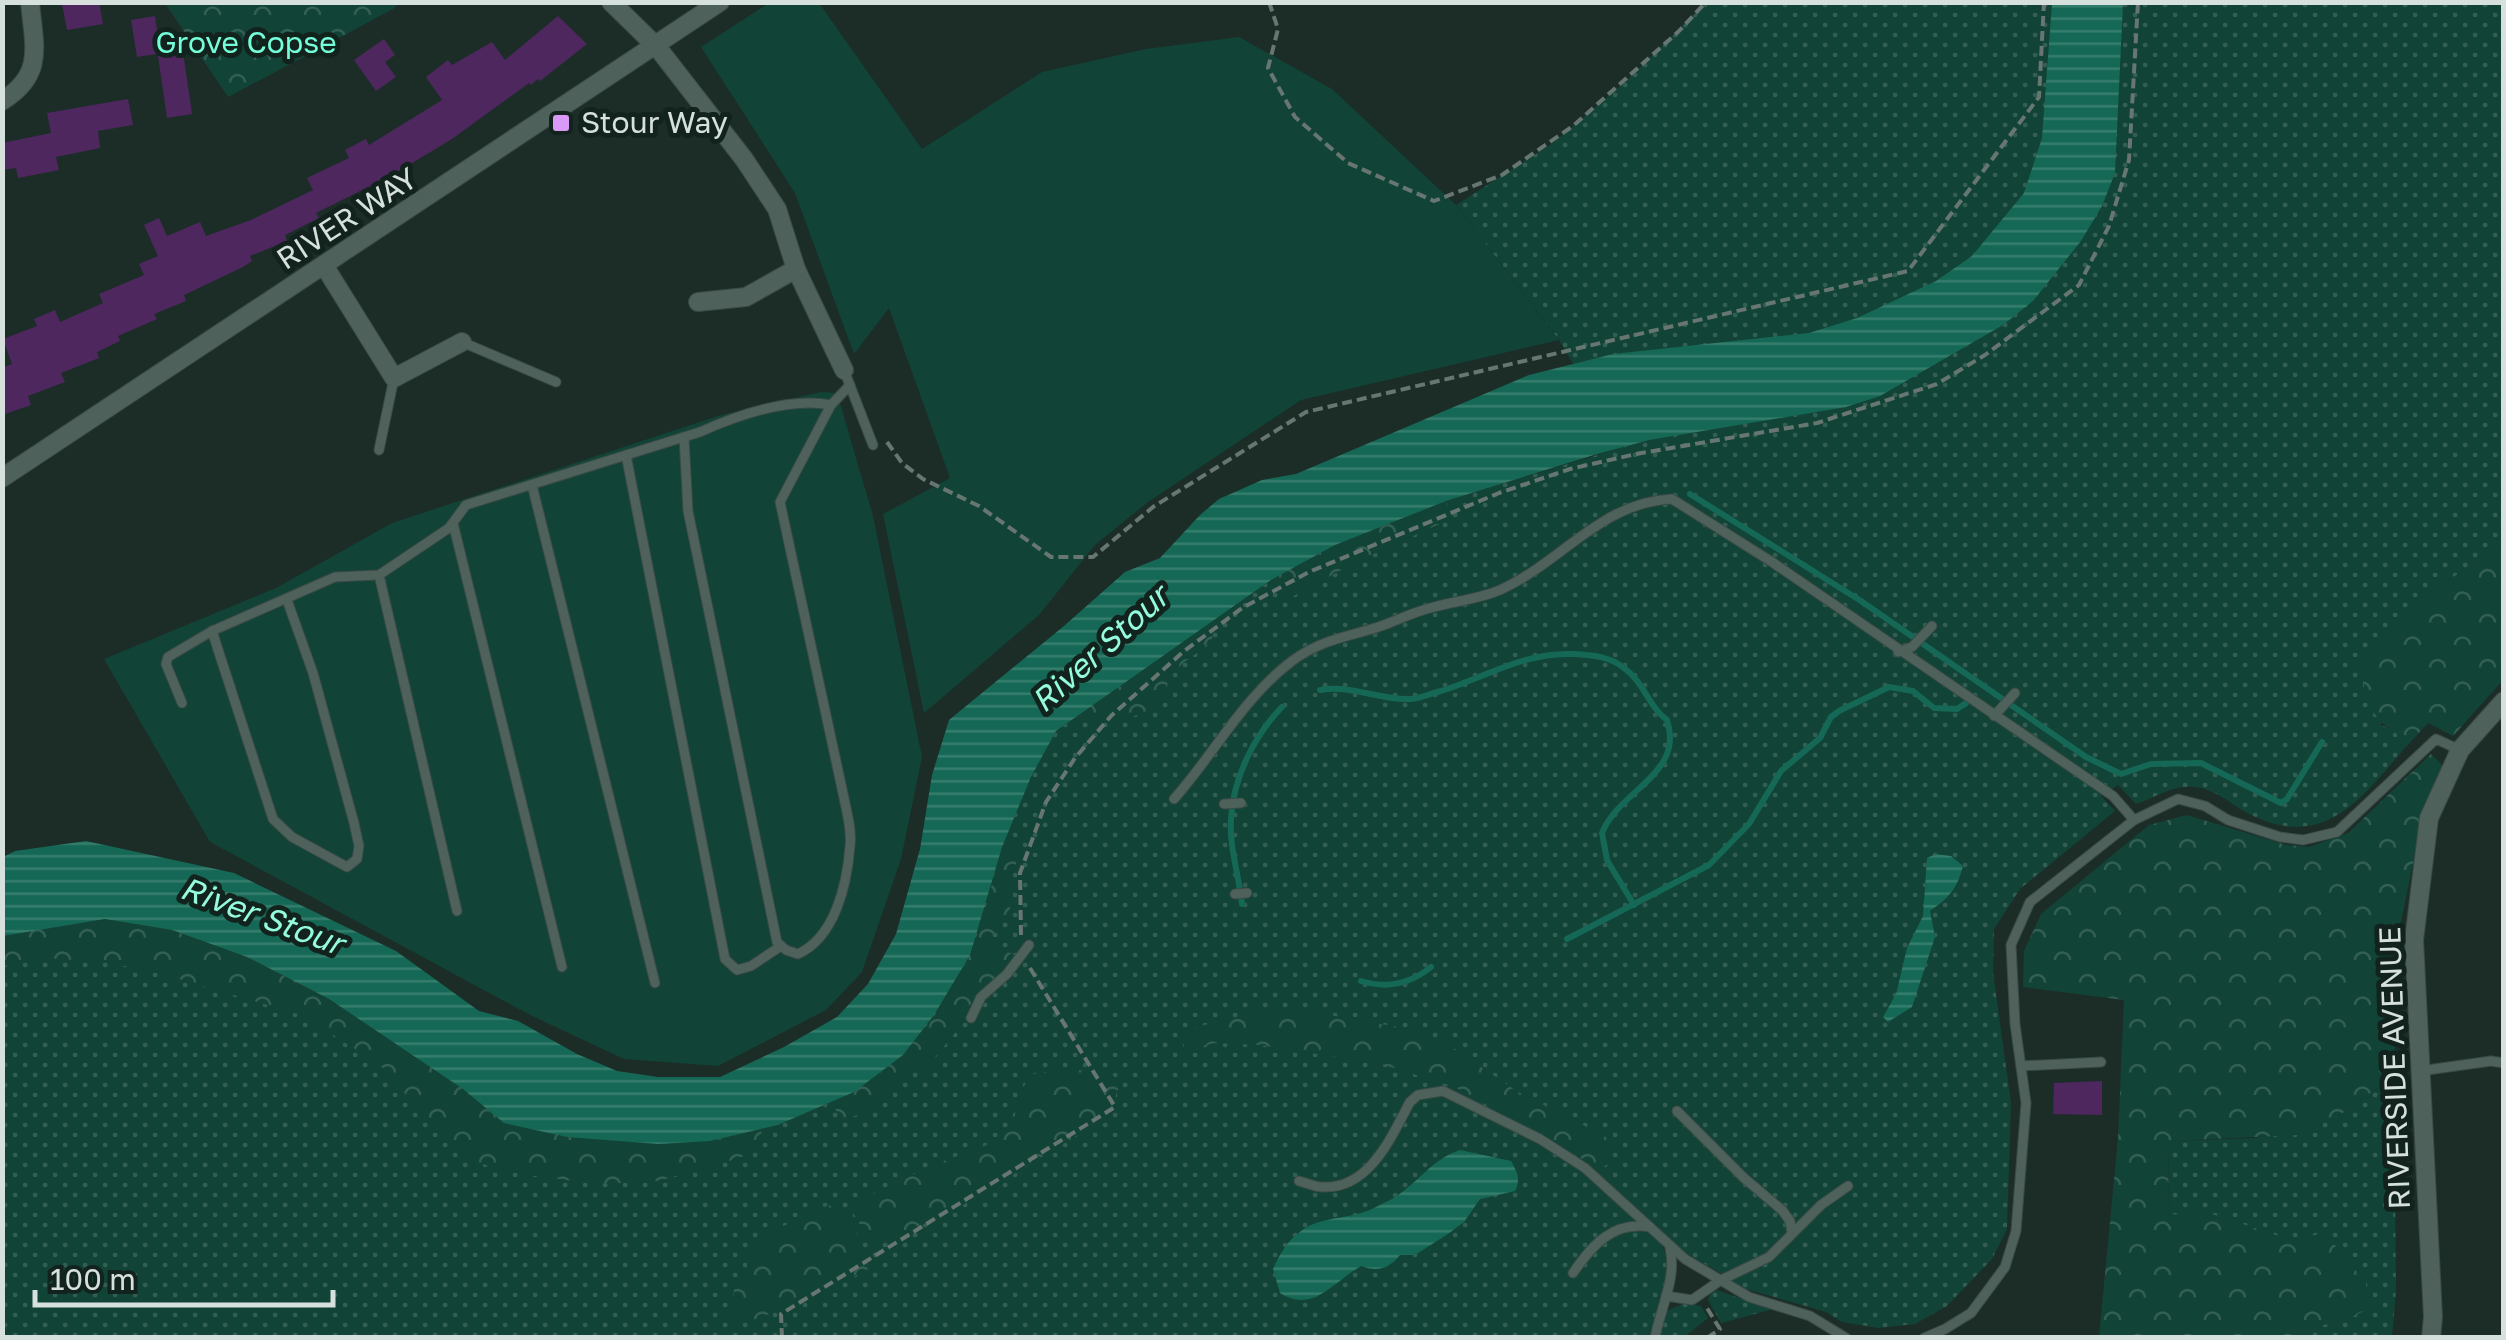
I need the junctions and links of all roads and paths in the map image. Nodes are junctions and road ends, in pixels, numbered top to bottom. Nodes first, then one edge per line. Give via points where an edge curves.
1 (30, 2) edge
2 (611, 2) edge
3 (720, 2) edge
4 (1270, 2) edge
5 (1706, 2) edge
6 (2044, 2) edge
7 (2138, 2) edge
8 (656, 47) junction
9 (2, 101) edge
10 (324, 268) junction
11 (796, 270) junction
12 (698, 302) dead end
13 (462, 342) joint
14 (394, 378) junction
15 (847, 378) junction
16 (556, 382) dead end
17 (831, 405) junction
18 (684, 437) junction
19 (873, 445) joint
20 (379, 450) dead end
21 (626, 455) junction
22 (2, 478) edge
23 (532, 485) junction
24 (453, 523) junction
25 (378, 575) junction
26 (287, 600) junction
27 (1932, 626) dead end
28 (212, 632) junction
29 (1898, 652) junction
30 (2015, 694) dead end
31 (2504, 701) edge
32 (182, 703) dead end
33 (1994, 716) junction
34 (2460, 750) junction
35 (1174, 800) dead end
36 (1241, 803) dead end
37 (1224, 804) dead end
38 (2134, 820) junction
39 (457, 912) dead end
40 (781, 946) junction
41 (1026, 949) junction
42 (562, 967) dead end
43 (655, 983) dead end
44 (970, 1018) dead end
45 (2101, 1062) dead end
46 (2504, 1063) edge
47 (2021, 1066) junction
48 (2420, 1071) junction
49 (1676, 1111) dead end
50 (1299, 1181) dead end
51 (1848, 1186) dead end
52 (1652, 1227) junction
53 (1792, 1233) junction
54 (1670, 1249) junction
55 (1573, 1273) dead end
56 (1721, 1280) junction
57 (1666, 1296) junction
58 (1699, 1296) junction
59 (782, 1338) edge
60 (1655, 1338) edge
61 (1707, 1338) edge
62 (1846, 1338) edge
63 (1924, 1338) edge
64 (2431, 1338) edge

1 - 9 street via 33,71
2 - 8 street
3 - 8 street, RIVER WAY
4 - 5 path via 1278,29 1268,68 1295,117 1348,163 1434,201 1502,175 1573,126
6 - 19 path via 2039,97 1908,271 1306,412 1153,507 1093,557 1051,557 979,506 923,479 889,442
7 - 41 path via 2129,160 2109,226 2079,285 1938,384 1817,423 1636,454 1500,492 1242,608 1110,716 1046,802 1020,873 1020,941
8 - 10 street, RIVER WAY
8 - 11 street via 777,210
10 - 14 street
10 - 22 street, RIVER WAY
11 - 12 street via 746,297
11 - 15 street
13 - 14 street
13 - 16 lane
14 - 20 lane
15 - 17 lane
15 - 19 lane
17 - 18 lane via 735,416
17 - 40 lane via 780,502 851,843 824,934 798,954
18 - 21 lane
18 - 40 lane via 688,511
21 - 23 lane
21 - 40 lane via 725,958 737,970
23 - 24 lane via 466,505
23 - 43 lane
24 - 25 lane
24 - 42 lane
25 - 26 lane via 335,577
25 - 39 lane
26 - 28 lane
26 - 28 lane via 354,823 357,859 347,867 273,819
27 - 29 lane
28 - 32 lane via 168,657
29 - 33 lane
29 - 35 lane via 1702,516 1672,499 1659,500 1617,511 1500,589 1311,648 1258,692
30 - 33 lane
31 - 34 street, RIVERSIDE AVENUE
33 - 38 lane via 2112,796
34 - 38 lane via 2436,739 2337,832 2303,840 2258,831 2178,800
34 - 48 street, RIVERSIDE AVENUE via 2428,818 2414,940
36 - 37 lane
38 - 47 lane via 2030,902 2011,945
41 - 44 lane
41 - 59 path via 1028,965 1116,1107 781,1314
45 - 47 lane
46 - 48 lane
47 - 63 lane via 2026,1103 2016,1231 2005,1267 1971,1314
48 - 64 street, RIVERSIDE AVENUE
49 - 53 lane via 1782,1210
50 - 52 lane via 1323,1188 1363,1171 1381,1156 1410,1102 1442,1091 1585,1168
51 - 53 lane
52 - 54 lane
52 - 55 lane via 1636,1225 1602,1237
53 - 56 lane via 1769,1257
54 - 56 lane
54 - 57 lane
56 - 58 lane
56 - 62 lane
57 - 58 lane
57 - 60 lane
58 - 61 path via 1720,1329

